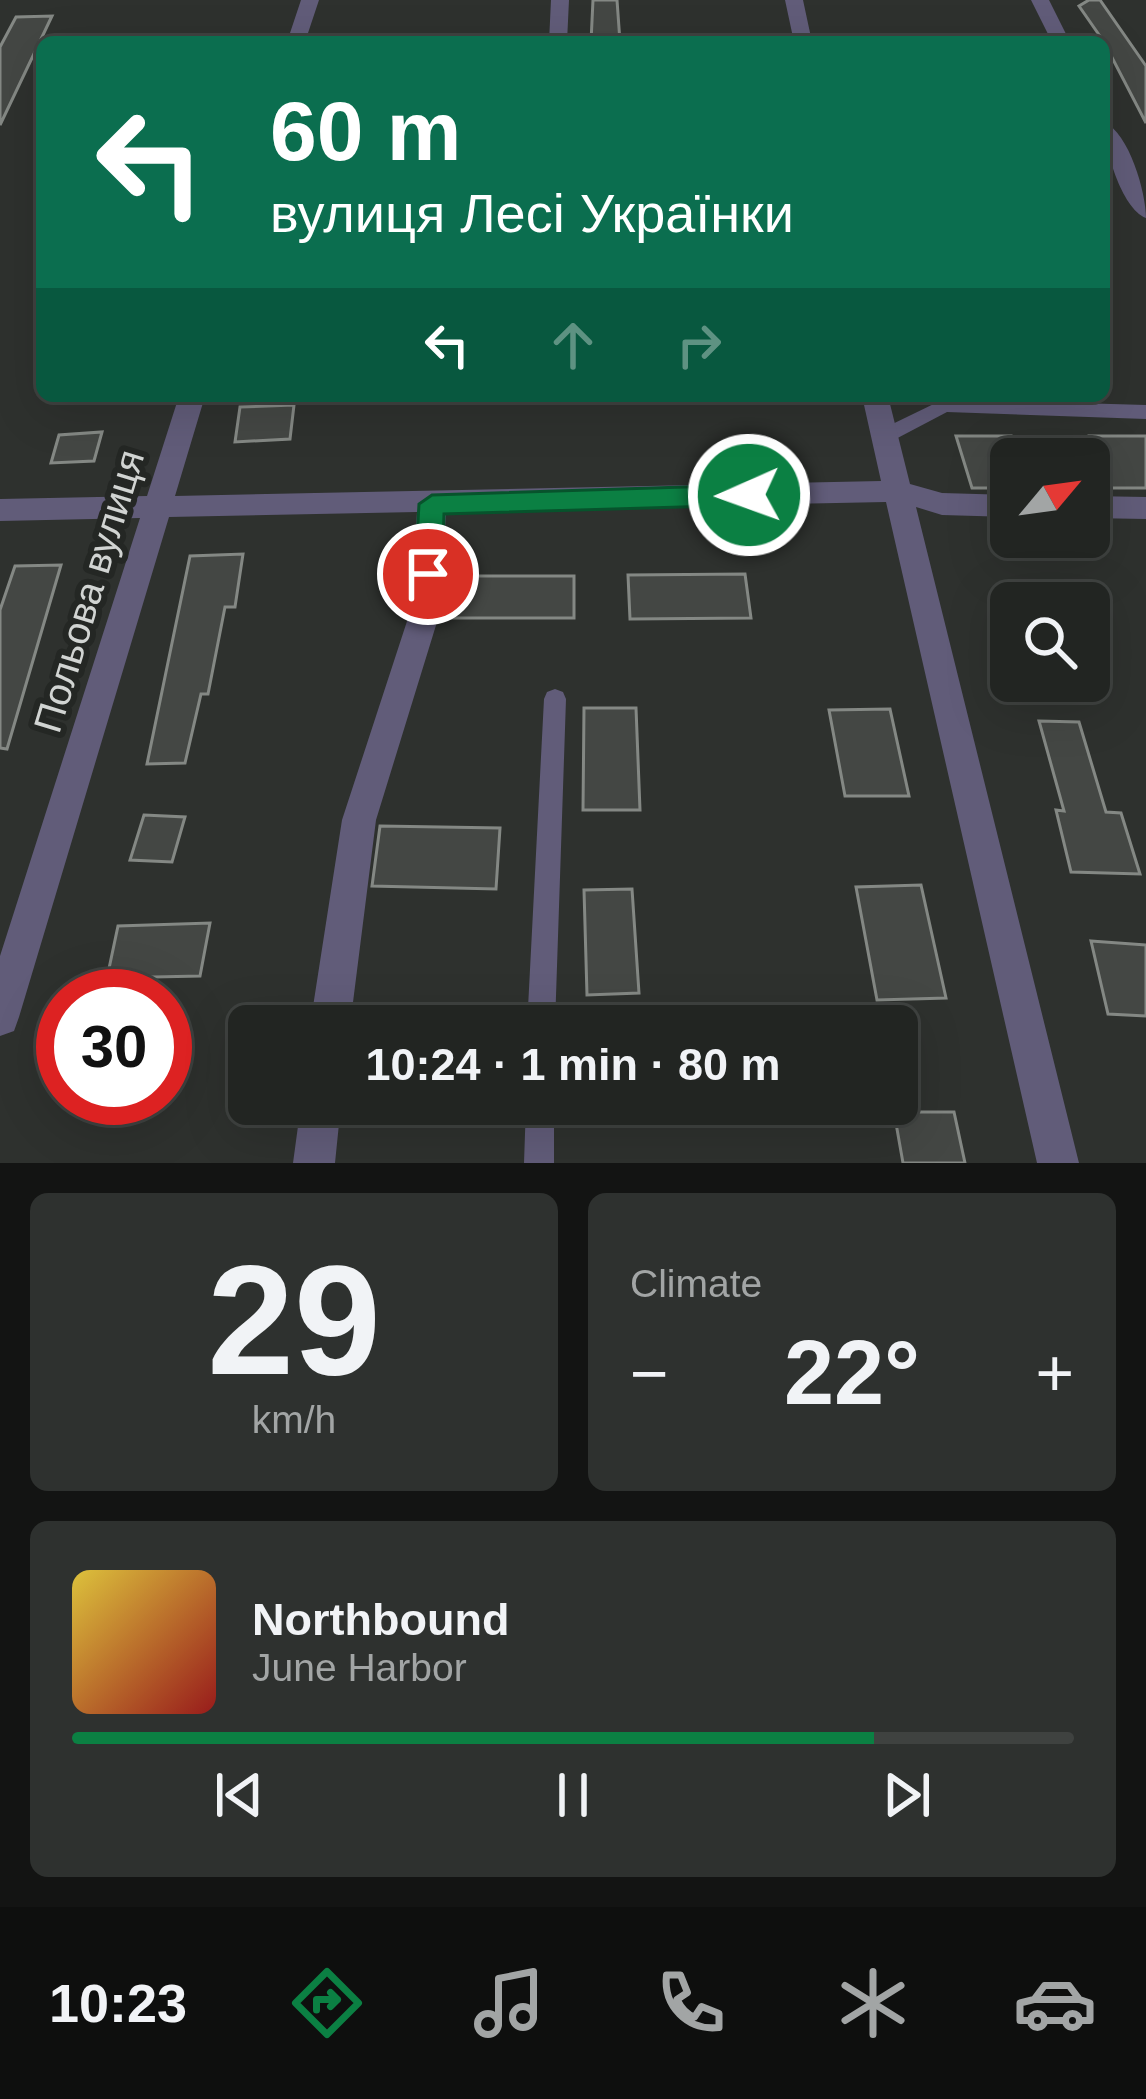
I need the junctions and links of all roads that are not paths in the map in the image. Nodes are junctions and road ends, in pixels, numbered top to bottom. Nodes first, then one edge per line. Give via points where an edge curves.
1 (310, 0) edge
2 (560, 0) edge
3 (794, 0) edge
4 (1040, 0) edge
5 (298, 36) edge
6 (558, 36) edge
7 (801, 36) edge
8 (1058, 36) edge
9 (1110, 140) edge
10 (1146, 211) edge
11 (191, 402) edge
12 (875, 402) edge
13 (1035, 402) edge
14 (1146, 412) edge
15 (883, 437) junction
16 (898, 490) junction
17 (161, 504) junction
18 (432, 504) junction
19 (990, 505) edge
20 (1110, 507) edge
21 (1146, 508) edge
22 (0, 511) edge
23 (555, 699) dead end
24 (333, 1005) edge
25 (542, 1005) edge
26 (0, 1017) edge
27 (319, 1125) edge
28 (540, 1125) edge
29 (314, 1163) edge
30 (539, 1163) edge
31 (1058, 1163) edge

1 - 5 street
2 - 6 street
3 - 7 street
4 - 8 street
9 - 10 street
11 - 17 street, Польова вулиця
12 - 15 street
13 - 14 lane
13 - 15 lane via 944,405
15 - 16 street
16 - 18 street
16 - 19 street via 942,504
16 - 31 street
17 - 18 street
17 - 22 street
17 - 26 street, Польова вулиця
18 - 24 street via 426,609 359,820
20 - 21 street
23 - 25 lane
27 - 29 street
28 - 30 lane

